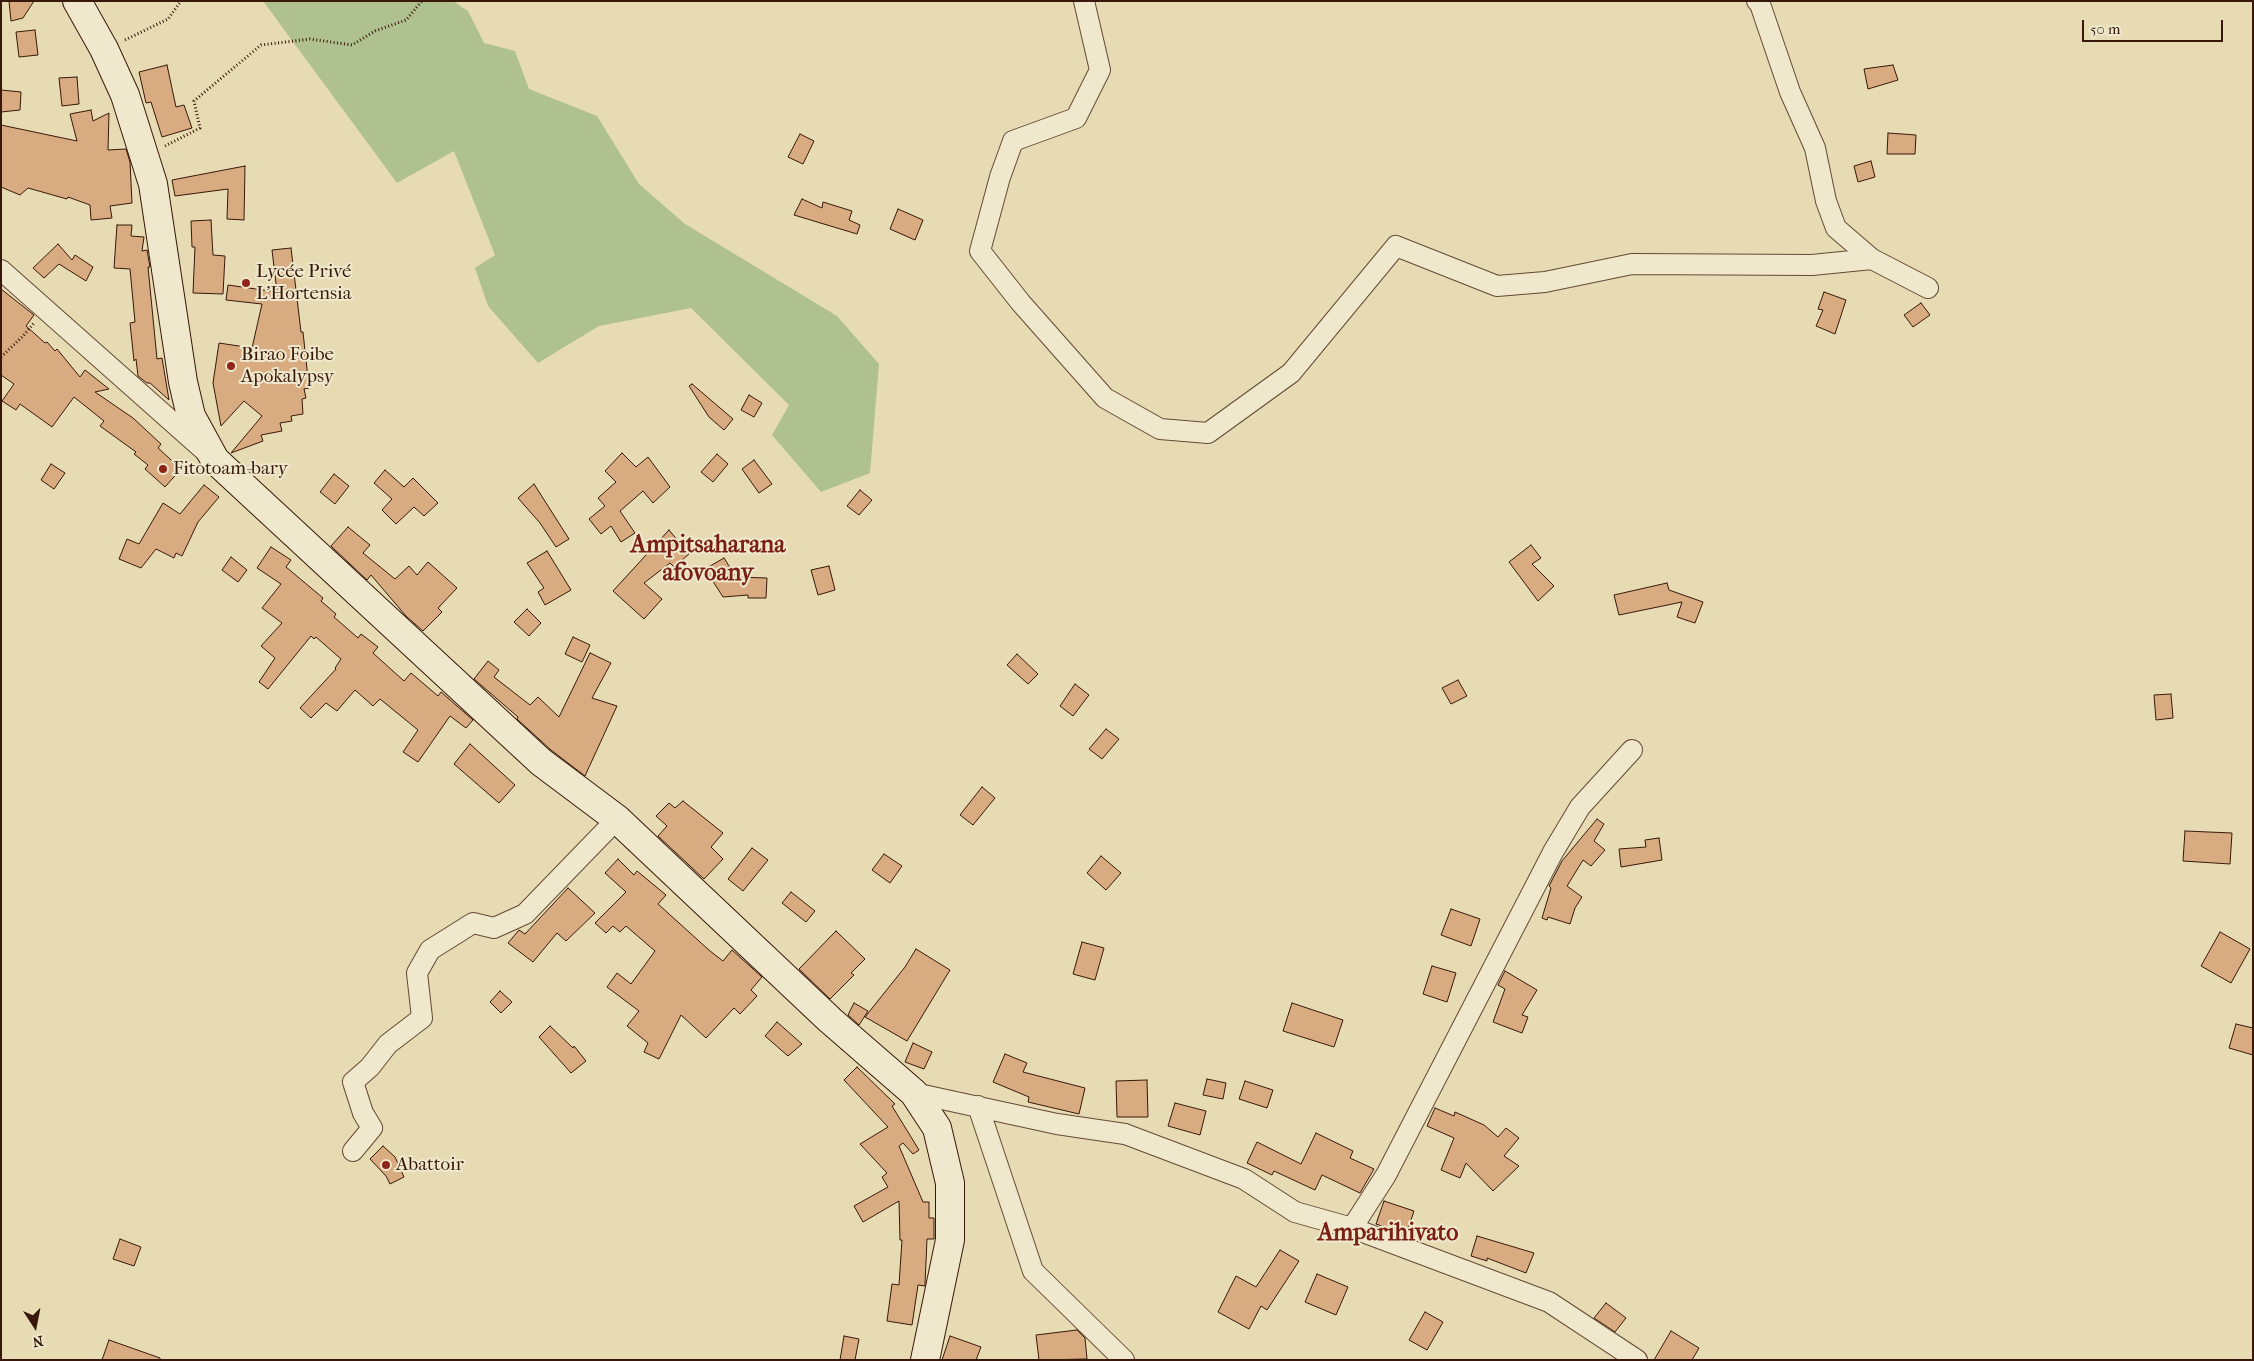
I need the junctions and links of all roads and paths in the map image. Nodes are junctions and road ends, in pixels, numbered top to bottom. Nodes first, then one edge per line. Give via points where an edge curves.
1 (78, 1) edge
2 (181, 1) edge
3 (422, 1) edge
4 (1084, 1) edge
5 (1757, 1) edge
6 (104, 49) junction
7 (144, 155) junction
8 (1872, 259) junction
9 (1, 270) edge
10 (1928, 288) dead end
11 (44, 308) junction
12 (1, 356) edge
13 (215, 460) junction
14 (1632, 750) dead end
15 (617, 820) junction
16 (914, 1093) junction
17 (978, 1106) junction
18 (353, 1151) dead end
19 (1352, 1228) junction
20 (925, 1360) edge
21 (1124, 1360) edge
22 (1637, 1360) edge

1 - 6 main road
2 - 6 path via 168,19
3 - 7 path via 406,20 375,31 352,45 310,39 260,45 194,102 200,128
4 - 8 street via 1100,70 1076,118 1013,142 980,251 1105,398 1160,429 1208,433 1290,374 1396,246 1498,286 1546,282 1632,264 1812,265
5 - 8 street via 1790,92 1815,148 1826,201 1836,228
6 - 7 main road via 125,95
7 - 13 main road via 153,184 183,382 191,416
8 - 10 street
9 - 11 street
11 - 12 path via 23,336
11 - 13 street
13 - 15 main road via 541,762
14 - 19 street via 1580,807 1553,852 1386,1175
15 - 16 main road via 830,1020
15 - 18 street via 525,914 494,928 473,923 430,950 417,973 422,1018 388,1044 353,1082 362,1113 372,1128
16 - 17 street
16 - 20 main road via 937,1128 950,1183 950,1240
17 - 19 street via 1058,1124 1125,1134 1244,1179 1295,1212
17 - 21 street via 1033,1271
19 - 22 street via 1549,1302

